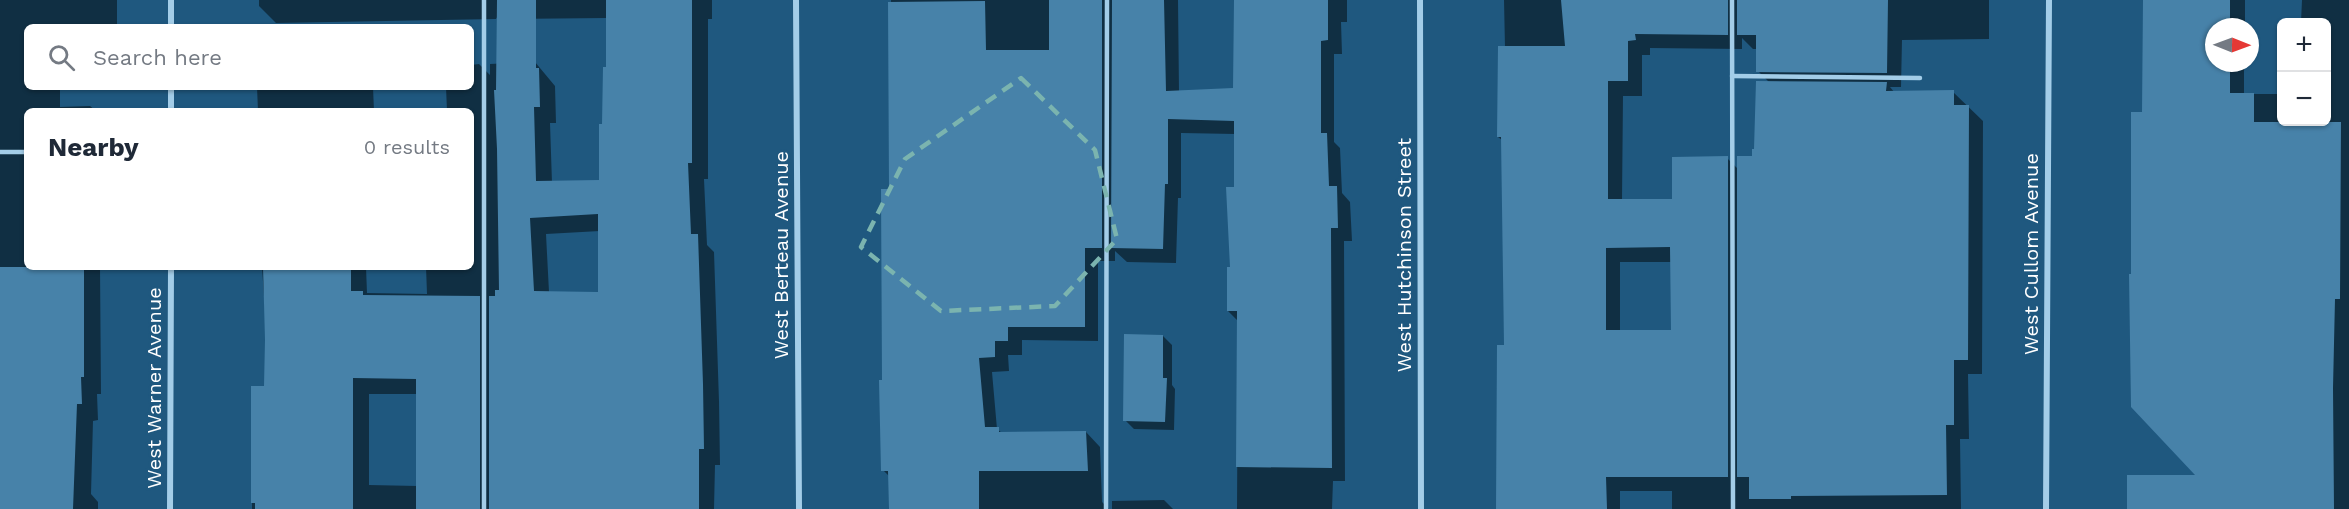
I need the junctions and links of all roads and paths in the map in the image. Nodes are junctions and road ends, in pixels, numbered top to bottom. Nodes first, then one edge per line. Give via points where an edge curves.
1 (171, 0) edge
2 (484, 0) edge
3 (796, 0) edge
4 (1107, 0) edge
5 (1420, 0) edge
6 (1732, 0) edge
7 (2049, 0) edge
8 (171, 24) edge
9 (1732, 76) junction
10 (1920, 78) dead end
11 (171, 90) edge
12 (171, 108) edge
13 (0, 152) edge
14 (24, 152) edge
15 (171, 270) edge
16 (170, 509) edge
17 (484, 509) edge
18 (798, 509) edge
19 (1106, 509) edge
20 (1421, 509) edge
21 (1733, 509) edge
22 (2046, 509) edge

1 - 8 street
2 - 17 lane
3 - 18 street, West Berteau Avenue
4 - 19 lane
5 - 20 street, West Hutchinson Street
6 - 9 lane
7 - 22 street, West Cullom Avenue
9 - 10 lane
9 - 21 lane
11 - 12 street
13 - 14 lane
15 - 16 street, West Warner Avenue

